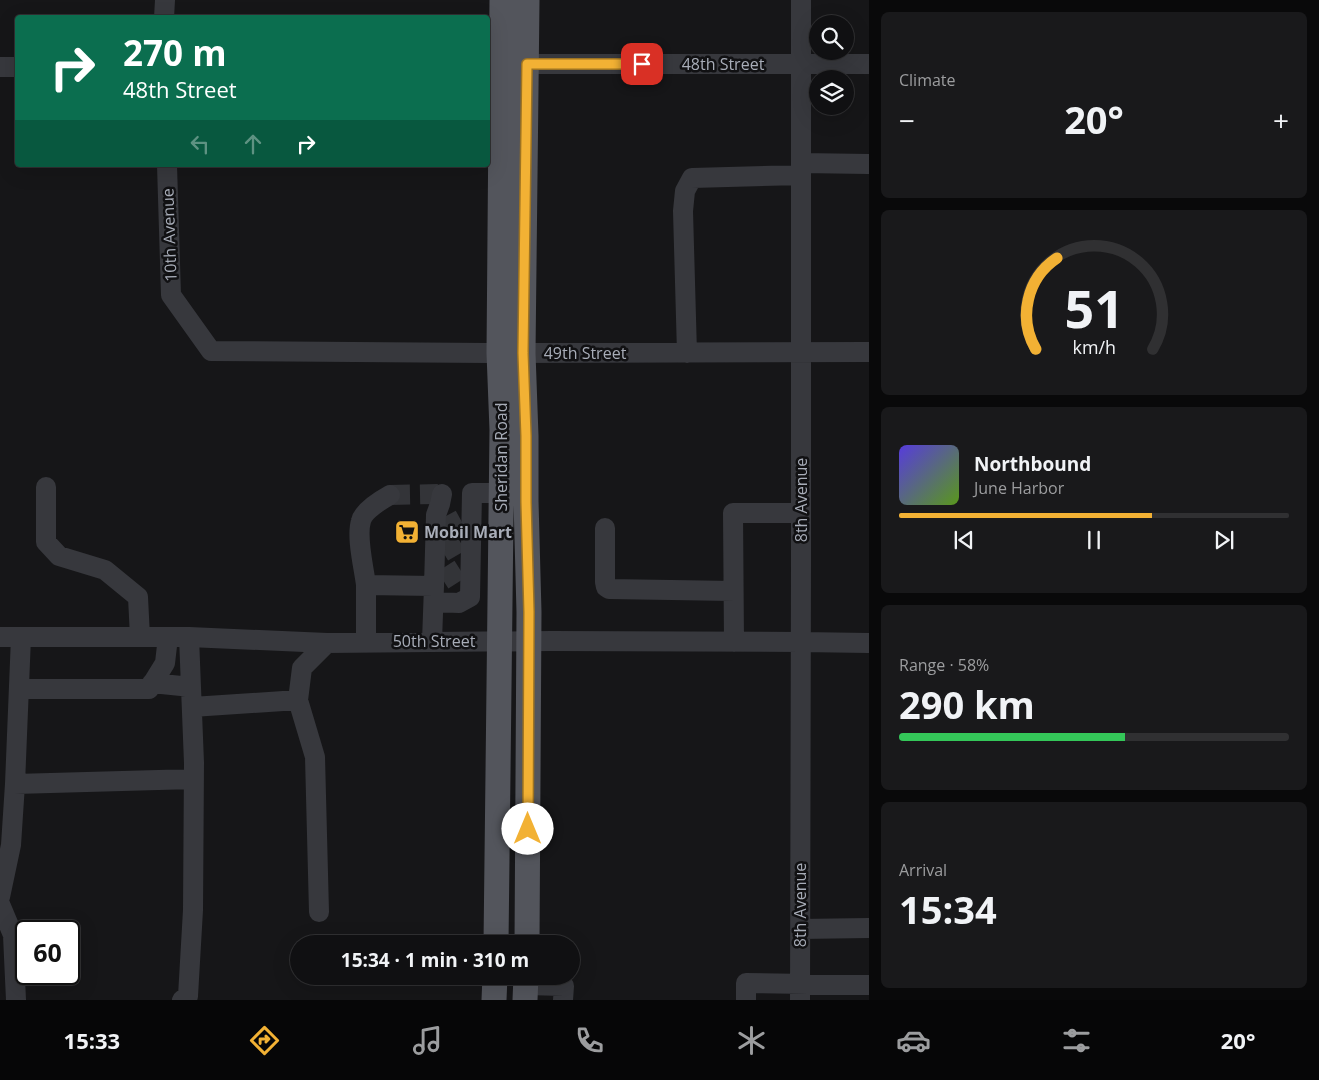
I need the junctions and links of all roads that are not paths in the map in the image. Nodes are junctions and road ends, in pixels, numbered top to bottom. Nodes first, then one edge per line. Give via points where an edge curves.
1 (165, 0) edge
2 (502, 0) edge
3 (527, 0) edge
4 (801, 0) edge
5 (164, 15) edge
6 (494, 64) edge
7 (527, 64) junction
8 (800, 64) junction
9 (869, 64) edge
10 (0, 67) edge
11 (15, 67) edge
12 (869, 164) edge
13 (167, 167) edge
14 (801, 169) junction
15 (211, 351) joint
16 (801, 352) junction
17 (869, 352) edge
18 (511, 353) junction
19 (687, 353) junction
20 (46, 487) dead end
21 (501, 493) junction
22 (472, 494) junction
23 (390, 495) tunnel mouth
24 (801, 513) junction
25 (605, 528) dead end
26 (366, 585) junction
27 (437, 589) junction
28 (733, 591) junction
29 (168, 636) junction
30 (189, 636) junction
31 (0, 637) edge
32 (21, 637) junction
33 (140, 637) junction
34 (432, 641) junction
35 (500, 641) junction
36 (529, 641) junction
37 (366, 642) junction
38 (734, 642) junction
39 (801, 642) junction
40 (326, 643) junction
41 (869, 643) edge
42 (152, 683) junction
43 (191, 686) junction
44 (19, 689) junction
45 (298, 700) junction
46 (192, 707) junction
47 (194, 779) junction
48 (15, 784) junction
49 (0, 897) edge
50 (0, 904) edge
51 (320, 912) dead end
52 (869, 928) edge
53 (800, 929) junction
54 (496, 935) edge
55 (527, 935) edge
56 (495, 985) edge
57 (869, 985) edge
58 (526, 987) edge
59 (800, 992) edge
60 (16, 1000) edge
61 (182, 1000) edge
62 (494, 1000) edge
63 (563, 1000) edge
64 (746, 1000) edge

1 - 5 street
2 - 6 main road, Sheridan Road
3 - 7 main road, Sheridan Road
4 - 8 street, 8th Avenue
6 - 7 street, 48th Street
6 - 18 main road, Sheridan Road
7 - 8 street, 48th Street
7 - 18 main road, Sheridan Road
8 - 9 street, 48th Street
8 - 14 street, 8th Avenue
10 - 11 street
12 - 14 street
13 - 15 street, 10th Avenue via 171,295
14 - 16 street, 8th Avenue
14 - 19 street via 692,178 685,190 683,211
15 - 18 street, 49th Street
16 - 17 street, 49th Street
16 - 19 street, 49th Street
16 - 24 street, 8th Avenue
18 - 19 street, 49th Street
18 - 21 main road, Sheridan Road via 502,430
18 - 36 main road, Sheridan Road via 526,436
20 - 33 street via 46,542 59,556 105,570 138,597
21 - 22 street
21 - 35 main road, Sheridan Road
22 - 27 street via 440,494 436,515 439,543
22 - 27 street via 468,538 470,597 459,603
23 - 26 street via 361,520
24 - 28 street via 732,513
24 - 39 street, 8th Avenue
25 - 28 street via 605,582 609,589
26 - 27 street
26 - 37 street
27 - 34 street
28 - 38 street
29 - 30 street, 50th Street
29 - 33 street, 50th Street
29 - 42 street via 165,663
30 - 40 street, 50th Street
30 - 43 street
31 - 32 street, 50th Street
32 - 33 street, 50th Street
32 - 44 street
34 - 35 street, 50th Street
34 - 37 street, 50th Street
35 - 36 street, 50th Street
35 - 54 main road, Sheridan Road
36 - 38 street, 50th Street
36 - 55 main road, Sheridan Road
37 - 40 street, 50th Street
38 - 39 street, 50th Street
39 - 41 street, 50th Street
39 - 53 street, 8th Avenue
40 - 45 street via 302,668
42 - 43 street
42 - 44 street via 149,689
43 - 46 street
44 - 48 street
45 - 46 street
45 - 51 street via 316,757
46 - 47 street
47 - 48 street
47 - 61 street via 193,920 188,996
48 - 49 street via 11,844
50 - 60 street via 13,935
52 - 53 street
53 - 59 street, 8th Avenue
56 - 62 main road
57 - 59 street
58 - 63 street via 564,986
59 - 64 street via 746,983

